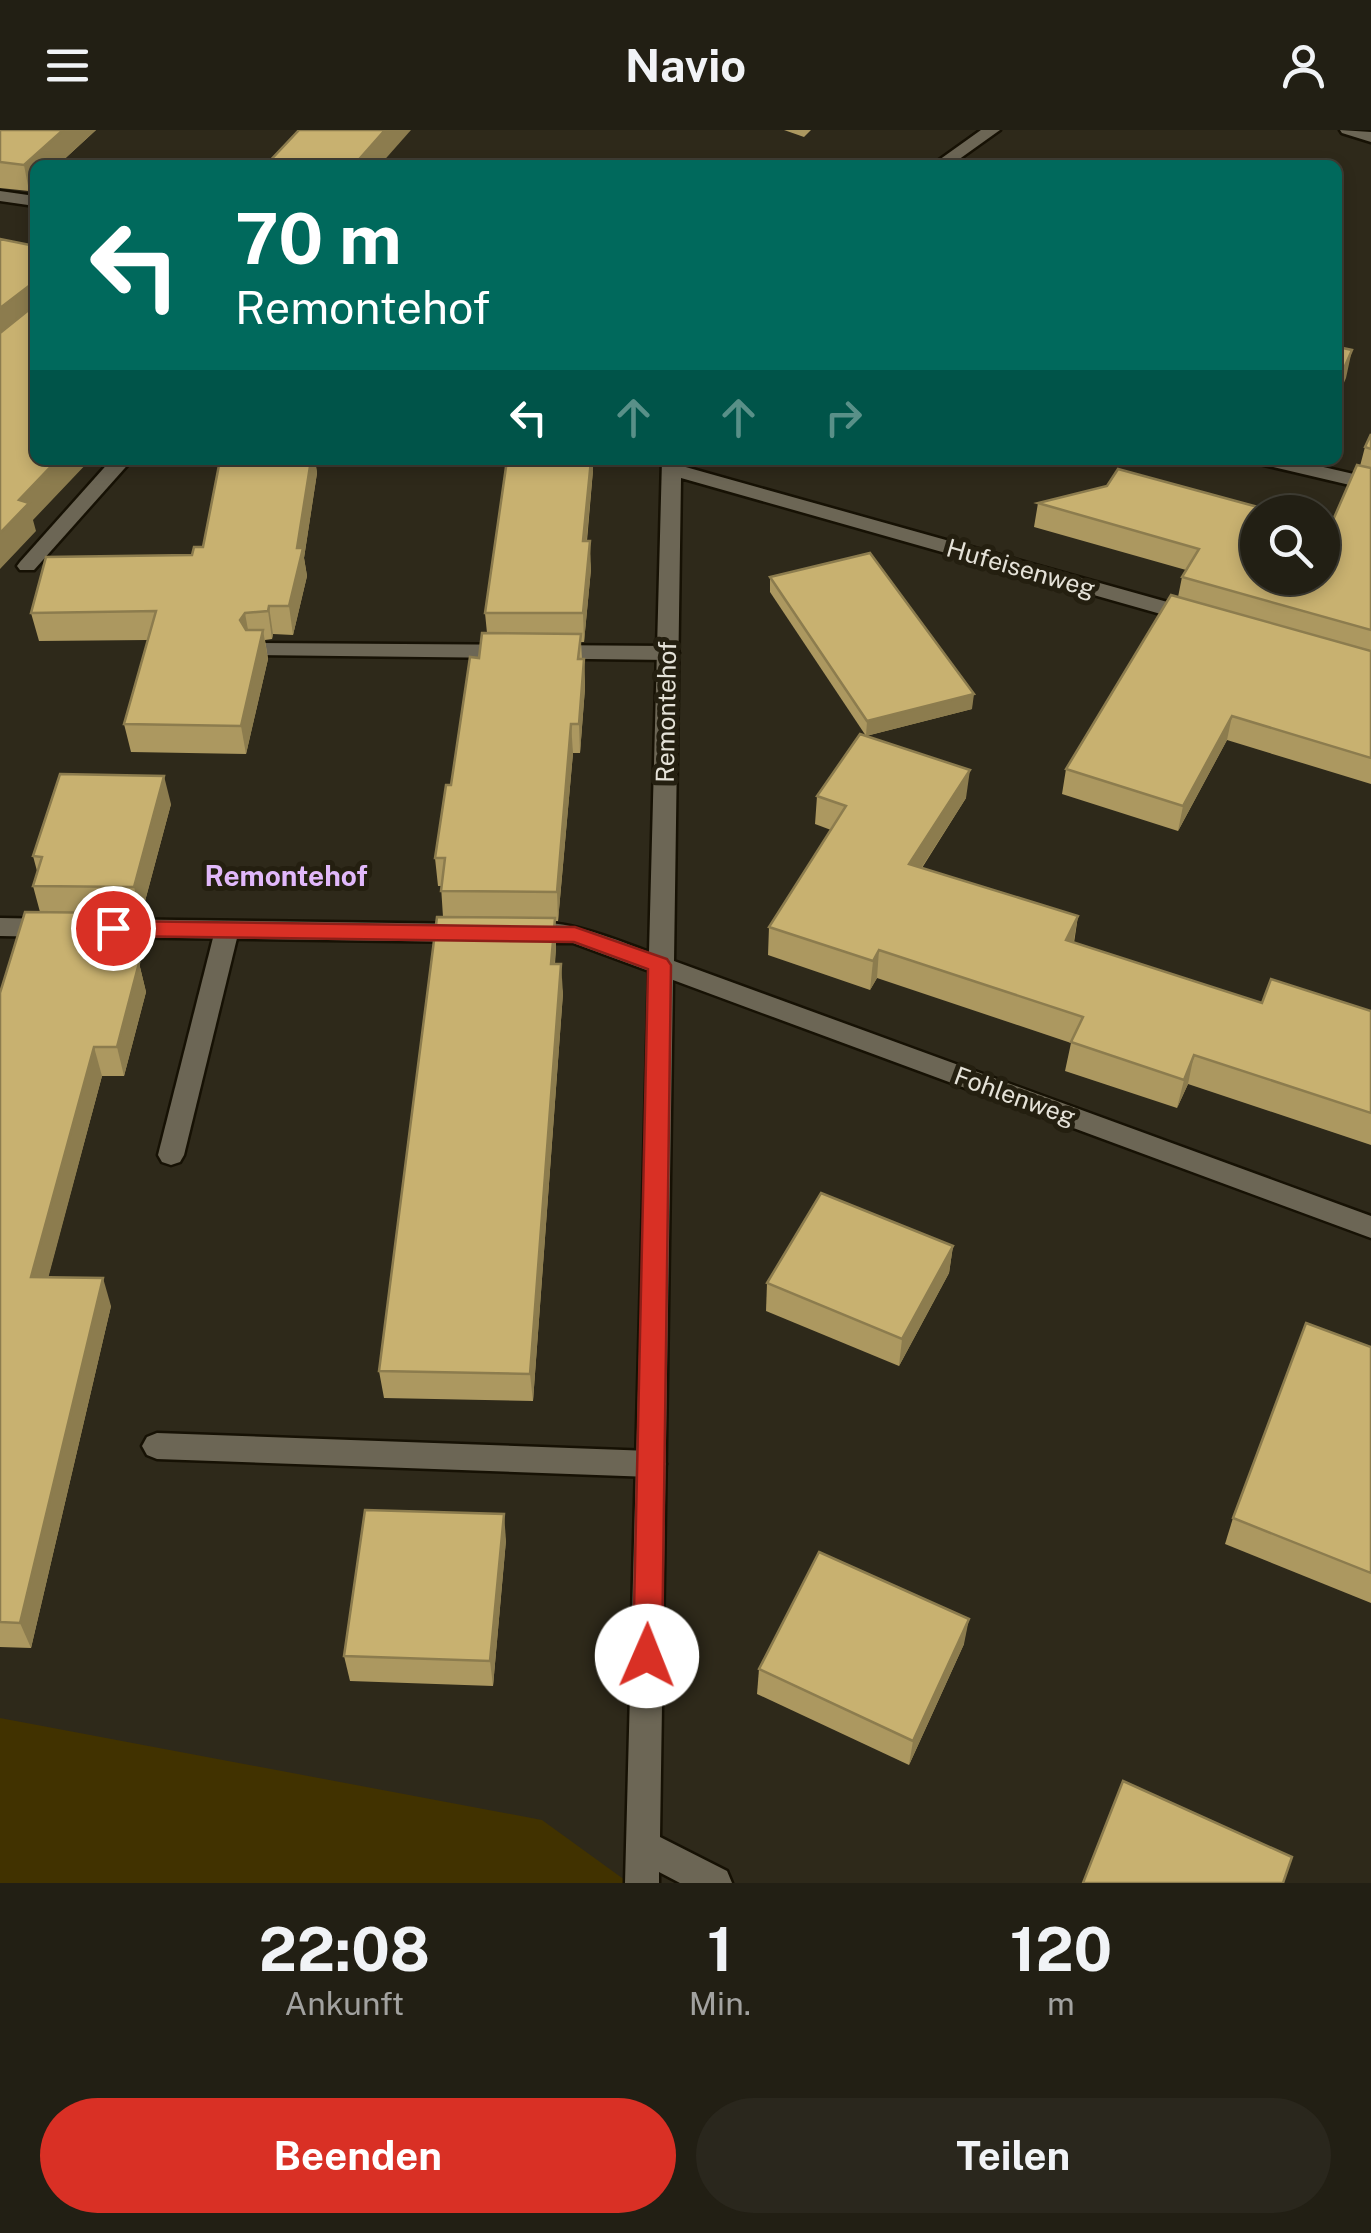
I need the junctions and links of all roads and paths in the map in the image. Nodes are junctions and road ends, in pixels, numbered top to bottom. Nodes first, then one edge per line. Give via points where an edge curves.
1 (992, 130) edge
2 (1348, 130) edge
3 (1371, 137) edge
4 (947, 160) edge
5 (0, 196) edge
6 (30, 199) edge
7 (118, 465) edge
8 (672, 465) edge
9 (675, 465) edge
10 (1289, 465) edge
11 (1371, 484) edge
12 (27, 566) dead end
13 (1222, 624) edge
14 (259, 650) edge
15 (668, 653) junction
16 (0, 927) edge
17 (226, 930) junction
18 (660, 965) junction
19 (171, 1154) dead end
20 (1371, 1226) edge
21 (157, 1446) dead end
22 (651, 1464) junction
23 (644, 1847) junction
24 (642, 1883) edge
25 (714, 1883) edge

1 - 4 street
2 - 3 street
5 - 6 street
7 - 12 street
8 - 15 street, Remontehof
9 - 13 street, Hufeisenweg
10 - 11 street
14 - 15 street
15 - 18 street, Remontehof
16 - 17 street
17 - 18 street via 575,934
17 - 19 street
18 - 20 street, Fohlenweg
18 - 22 street, Remontehof
21 - 22 street
22 - 23 street, Remontehof
23 - 24 street, Remontehof
23 - 25 street

